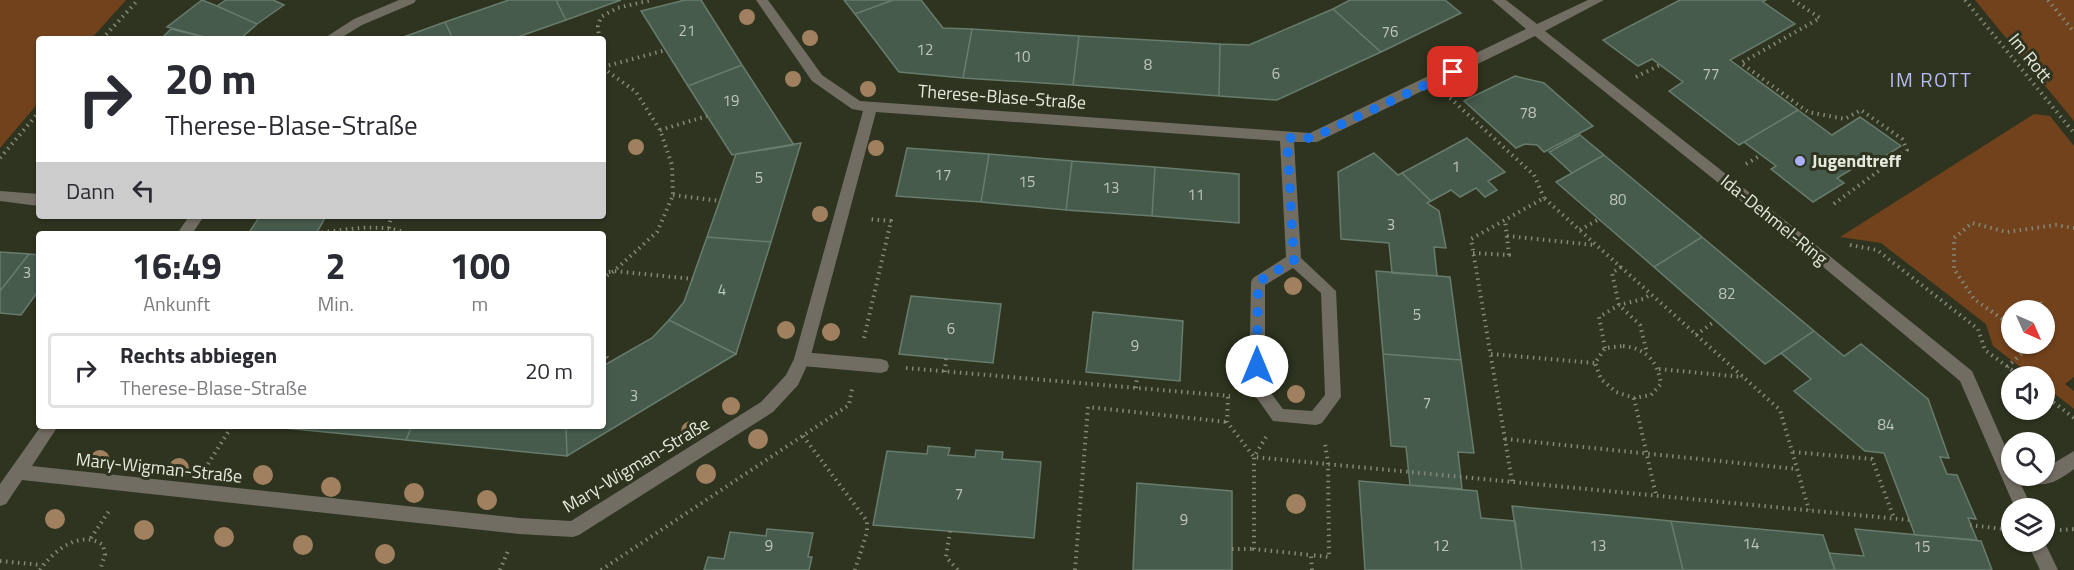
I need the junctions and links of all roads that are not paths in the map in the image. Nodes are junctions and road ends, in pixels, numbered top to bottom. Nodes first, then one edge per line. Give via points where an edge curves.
1 (410, 0) edge
2 (762, 0) edge
3 (1498, 0) edge
4 (1598, 0) edge
5 (1536, 31) junction
6 (334, 36) edge
7 (871, 107) junction
8 (1287, 138) junction
9 (0, 196) edge
10 (36, 200) edge
11 (1294, 260) junction
12 (802, 359) junction
13 (881, 366) road end
14 (48, 429) edge
15 (2001, 454) edge
16 (2074, 459) edge
17 (18, 472) junction
18 (2055, 473) edge
19 (0, 498) edge
20 (2041, 552) edge
21 (2049, 570) edge

1 - 6 street via 375,13
2 - 7 street, Therese-Blase-Straße via 817,78 857,105
3 - 5 street, Ida-Dehmel-Ring
4 - 5 street, Therese-Blase-Straße
5 - 8 street, Therese-Blase-Straße via 1312,138
5 - 15 street, Ida-Dehmel-Ring via 1966,376
7 - 8 street, Therese-Blase-Straße
7 - 12 street, Mary-Wigman-Straße
8 - 11 street
9 - 10 street
11 - 11 street via 1258,282 1257,387 1279,416 1316,418 1333,397 1328,291
12 - 13 street
12 - 17 street, Mary-Wigman-Straße via 792,380 767,407 573,529
14 - 17 street
16 - 18 street
17 - 19 street
20 - 21 street

